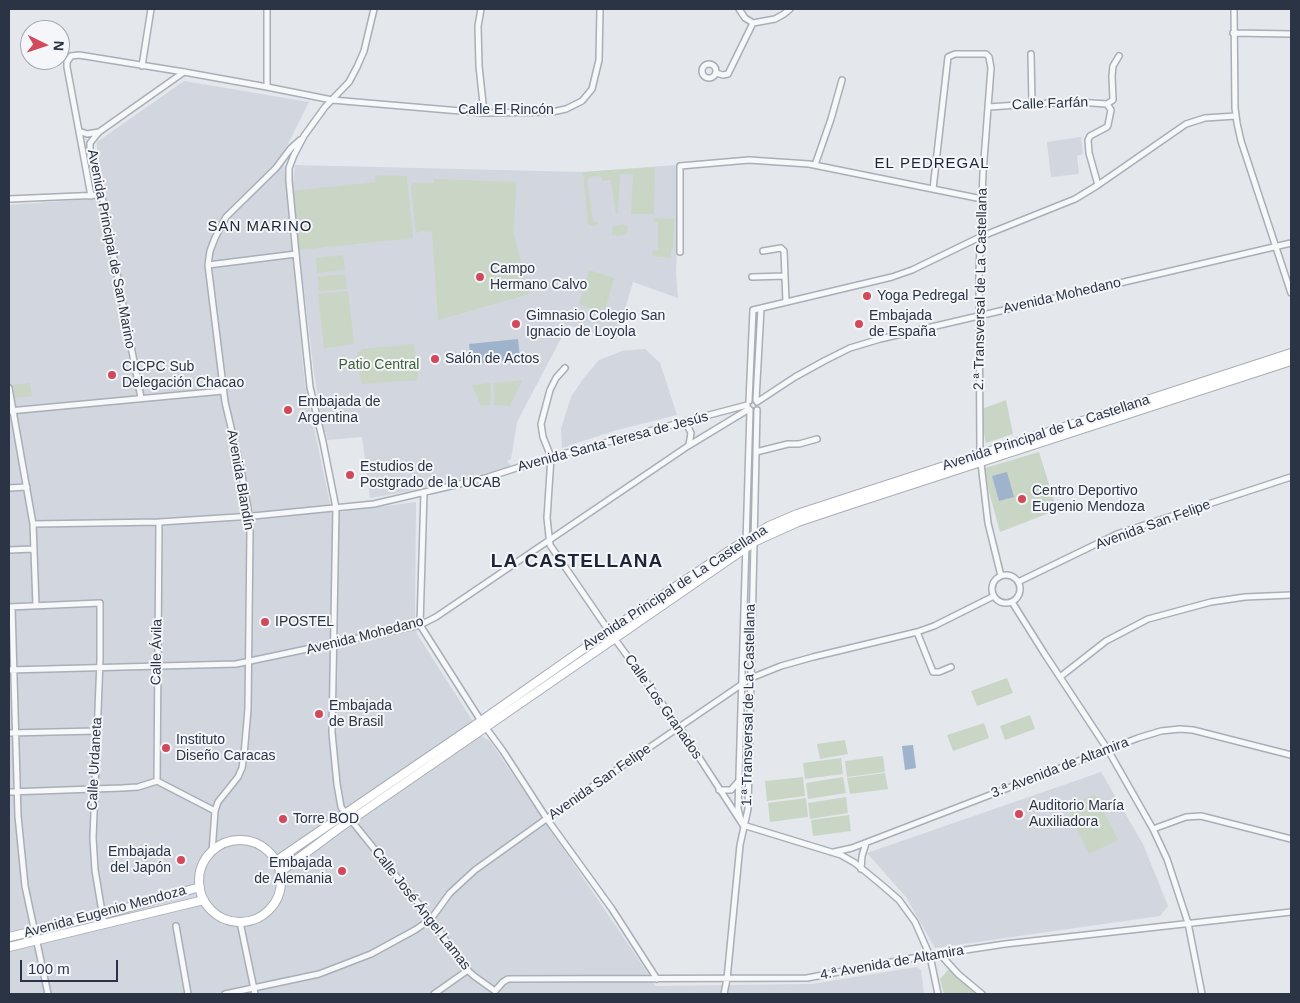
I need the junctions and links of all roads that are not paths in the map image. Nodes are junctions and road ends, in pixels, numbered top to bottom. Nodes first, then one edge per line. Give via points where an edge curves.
1 (152, 9) edge
2 (267, 9) edge
3 (374, 9) edge
4 (481, 9) edge
5 (600, 9) edge
6 (739, 9) edge
7 (790, 9) edge
8 (1234, 9) edge
9 (752, 24) junction
10 (1233, 33) junction
11 (1291, 34) edge
12 (1030, 54) dead end
13 (1119, 56) dead end
14 (142, 66) junction
15 (184, 72) junction
16 (716, 73) dead end
17 (842, 80) dead end
18 (267, 87) junction
19 (332, 100) junction
20 (1032, 104) junction
21 (1107, 104) junction
22 (989, 107) junction
23 (484, 113) junction
24 (1236, 116) junction
25 (79, 131) junction
26 (99, 132) junction
27 (304, 136) junction
28 (815, 165) junction
29 (276, 168) junction
30 (289, 168) junction
31 (1098, 185) junction
32 (933, 189) junction
33 (101, 195) junction
34 (91, 196) junction
35 (9, 199) edge
36 (982, 199) junction
37 (980, 237) junction
38 (1291, 243) edge
39 (1276, 247) junction
40 (763, 251) dead end
41 (680, 252) dead end
42 (296, 254) junction
43 (208, 265) junction
44 (785, 276) junction
45 (752, 277) dead end
46 (1291, 293) edge
47 (786, 302) junction
48 (761, 308) junction
49 (980, 316) junction
50 (1291, 352) edge
51 (1291, 361) edge
52 (565, 368) dead end
53 (9, 388) edge
54 (223, 391) junction
55 (141, 398) junction
56 (756, 401) junction
57 (749, 407) junction
58 (757, 410) junction
59 (11, 411) edge
60 (682, 422) junction
61 (817, 439) dead end
62 (688, 446) junction
63 (756, 452) junction
64 (551, 457) junction
65 (980, 458) junction
66 (1291, 477) edge
67 (27, 487) junction
68 (9, 488) edge
69 (424, 492) junction
70 (336, 508) junction
71 (249, 516) junction
72 (159, 522) junction
73 (33, 524) junction
74 (754, 534) junction
75 (549, 539) junction
76 (750, 541) junction
77 (746, 548) junction
78 (33, 549) junction
79 (9, 550) edge
80 (1001, 576) junction
81 (1018, 582) junction
82 (1291, 595) edge
83 (994, 596) junction
84 (1012, 602) junction
85 (36, 605) junction
86 (10, 607) edge
87 (420, 625) junction
88 (608, 631) junction
89 (917, 632) junction
90 (614, 639) junction
91 (334, 644) junction
92 (249, 662) junction
93 (157, 665) junction
94 (100, 667) junction
95 (951, 667) dead end
96 (12, 670) edge
97 (751, 678) junction
98 (1060, 678) junction
99 (742, 684) junction
100 (484, 725) junction
101 (680, 728) junction
102 (96, 731) junction
103 (9, 733) edge
104 (15, 733) junction
105 (1108, 750) junction
106 (1291, 755) edge
107 (739, 780) junction
108 (157, 781) junction
109 (94, 789) junction
110 (719, 790) junction
111 (9, 792) edge
112 (17, 792) junction
113 (214, 811) junction
114 (349, 817) junction
115 (547, 818) junction
116 (743, 825) junction
117 (1153, 829) junction
118 (1291, 839) edge
119 (866, 843) junction
120 (212, 852) junction
121 (834, 852) junction
122 (276, 861) junction
123 (861, 869) junction
124 (280, 872) junction
125 (200, 887) junction
126 (204, 900) junction
127 (1291, 912) edge
128 (102, 914) junction
129 (431, 919) junction
130 (240, 922) junction
131 (104, 924) junction
132 (1188, 924) junction
133 (176, 926) dead end
134 (35, 931) junction
135 (9, 937) edge
136 (37, 940) junction
137 (9, 947) edge
138 (940, 954) junction
139 (930, 956) junction
140 (468, 970) junction
141 (657, 979) junction
142 (727, 979) junction
143 (254, 988) junction
144 (495, 993) edge
145 (48, 994) edge
146 (188, 994) edge
147 (225, 994) edge
148 (255, 994) edge
149 (434, 994) edge
150 (724, 994) edge
151 (938, 994) edge
152 (982, 994) edge
153 (1202, 994) edge

1 - 14 street
2 - 18 street
3 - 19 street via 357,67 350,82
4 - 23 street via 479,66
5 - 23 street, Calle El Rincón via 599,60 592,89 582,101 552,112
6 - 9 street
7 - 9 street via 774,19
8 - 10 street
9 - 16 street via 728,74
10 - 11 street
10 - 24 street
12 - 20 street
13 - 21 street via 1112,76 1113,100
14 - 15 street, Avenida Principal de San Marino
14 - 25 street, Avenida Principal de San Marino via 74,55 69,58 67,67
15 - 18 street, Avenida Principal de San Marino
15 - 26 street, Avenida Principal de San Marino
17 - 28 street
18 - 19 street, Avenida Principal de San Marino
19 - 23 street, Calle El Rincón
19 - 27 street
20 - 21 street, Calle Farfán
20 - 22 street, Calle Farfán
21 - 31 street, Calle Farfán via 1111,110 1107,127 1088,140
22 - 32 street, 2.ª Transversal de La Castellana via 990,57 986,54 951,54 947,61
22 - 36 street, 2.ª Transversal de La Castellana
24 - 31 street via 1205,118 1186,124
24 - 39 street via 1241,141
25 - 26 street, Avenida Principal de San Marino via 87,134
25 - 34 street, Avenida Principal de San Marino
26 - 33 street, Avenida Principal de San Marino via 89,146
27 - 29 street, Avenida Blandín
27 - 30 street
28 - 32 street
28 - 41 street via 750,160 680,166
29 - 30 street
29 - 43 street, Avenida Blandín via 226,217 210,251
30 - 42 street, Calle José Ángel Lamas
31 - 37 street via 1075,199
32 - 36 street
33 - 34 street
33 - 55 street, Avenida Principal de San Marino
34 - 35 street
36 - 37 street, 2.ª Transversal de La Castellana
37 - 47 street via 892,277
37 - 49 street, 2.ª Transversal de La Castellana
38 - 39 street, Avenida Mohedano
39 - 46 street
39 - 49 street, Avenida Mohedano
40 - 44 street via 781,248 784,251
42 - 43 street
42 - 70 street, Calle José Ángel Lamas via 310,387
43 - 54 street, Avenida Blandín
44 - 45 street
44 - 47 street
47 - 48 street
48 - 56 street
48 - 57 street, 1.ª Transversal de La Castellana via 753,310
49 - 56 street, Avenida Mohedano via 850,348
49 - 65 street, 2.ª Transversal de La Castellana
50 - 65 street, Avenida Principal de La Castellana
51 - 65 street, Avenida Principal de La Castellana
52 - 64 street, Calle Los Granados via 550,390 541,424
53 - 59 street
54 - 55 street
54 - 71 street, Avenida Blandín
55 - 59 street
56 - 57 street
56 - 58 street
57 - 58 street
57 - 60 street, Avenida Santa Teresa de Jesús
57 - 62 street, Avenida Mohedano
57 - 76 street, 1.ª Transversal de La Castellana
58 - 63 street
59 - 67 street
60 - 62 street via 691,433
60 - 64 street, Avenida Santa Teresa de Jesús
61 - 63 street
62 - 75 street, Avenida Mohedano
63 - 74 street
64 - 69 street, Avenida Santa Teresa de Jesús via 485,478
64 - 75 street, Calle Los Granados via 547,518
65 - 74 street, Avenida Principal de La Castellana via 797,514
65 - 76 street, Avenida Principal de La Castellana
65 - 80 street, 2.ª Transversal de La Castellana via 988,523
66 - 81 street, Avenida San Felipe via 1117,534
67 - 68 street
67 - 73 street
69 - 70 street, Avenida Santa Teresa de Jesús via 374,504
69 - 87 street
70 - 71 street, Avenida Santa Teresa de Jesús
70 - 91 street, Calle José Ángel Lamas
71 - 72 street, Avenida Santa Teresa de Jesús
71 - 92 street, Avenida Blandín
72 - 73 street, Avenida Santa Teresa de Jesús
72 - 93 street, Calle Ávila
73 - 78 street
74 - 76 street, Avenida Principal de La Castellana
75 - 87 street, Avenida Mohedano
75 - 88 street, Calle Los Granados via 553,551
76 - 77 street, Avenida Principal de La Castellana
76 - 88 street, Avenida Principal de La Castellana
76 - 97 street, 1.ª Transversal de La Castellana
77 - 90 street, Avenida Principal de La Castellana
77 - 99 street, 1.ª Transversal de La Castellana
78 - 79 street
78 - 85 street
80 - 81 street via 1011,576
80 - 83 street via 992,586
81 - 84 street via 1019,593
82 - 98 street via 1211,602 1148,619 1106,641
83 - 84 street via 1004,603
83 - 89 street, Avenida San Felipe
84 - 98 street
85 - 86 street
85 - 94 street, Calle Urdaneta via 100,603
86 - 96 street
87 - 91 street, Avenida Mohedano
87 - 100 street
88 - 90 street, Calle Los Granados
88 - 100 street, Avenida Principal de La Castellana
89 - 95 street via 933,672
89 - 97 street, Avenida San Felipe via 813,657
90 - 100 street, Avenida Principal de La Castellana
90 - 101 street, Calle Los Granados
91 - 92 street, Avenida Mohedano
91 - 114 street, Calle José Ángel Lamas via 332,733 338,795 341,807
92 - 93 street, Avenida Mohedano
92 - 113 street, Avenida Blandín via 242,768
93 - 94 street, Avenida Mohedano
93 - 108 street, Calle Ávila
94 - 96 street, Avenida Mohedano
94 - 102 street, Calle Urdaneta
96 - 104 street
97 - 99 street, Avenida San Felipe
97 - 116 street, 1.ª Transversal de La Castellana via 748,809
98 - 105 street
99 - 101 street, Avenida San Felipe
99 - 107 street, 1.ª Transversal de La Castellana
100 - 114 street, Avenida Principal de La Castellana
100 - 115 street
101 - 110 street, Calle Los Granados
101 - 115 street, Avenida San Felipe
102 - 104 street
102 - 109 street, Calle Urdaneta
103 - 104 street
104 - 112 street
105 - 106 street, 3.ª Avenida de Altamira via 1161,731 1180,729 1214,734
105 - 117 street
105 - 119 street, 3.ª Avenida de Altamira
107 - 110 street via 731,790
107 - 116 street, 1.ª Transversal de La Castellana via 738,809
108 - 109 street via 138,786
108 - 113 street
109 - 112 street
109 - 128 street, Calle Urdaneta via 94,856
110 - 116 street, Calle Los Granados
111 - 112 street
112 - 134 street via 25,886
113 - 120 street
114 - 122 street, Avenida Principal de La Castellana
114 - 124 street, Avenida Principal de La Castellana
114 - 129 street, Calle José Ángel Lamas
115 - 129 street, Avenida San Felipe via 463,880
115 - 141 street
116 - 121 street
116 - 142 street
117 - 118 street via 1186,816 1201,816
117 - 132 street via 1167,859
119 - 121 street, 3.ª Avenida de Altamira
119 - 123 street
120 - 122 street via 228,842 246,840 263,847
120 - 125 street via 202,868
121 - 123 street
122 - 124 street
123 - 139 street via 899,900 915,922
124 - 130 street via 280,890 272,907 258,918
125 - 126 street
125 - 128 street, Avenida Eugenio Mendoza
126 - 130 street via 222,918
126 - 131 street, Avenida Eugenio Mendoza
127 - 132 street, 4.ª Avenida de Altamira
128 - 131 street, Calle Urdaneta
128 - 134 street, Avenida Eugenio Mendoza
129 - 140 street, Calle José Ángel Lamas
129 - 143 street, Avenida San Felipe via 399,940 319,974
130 - 143 street
131 - 136 street, Avenida Eugenio Mendoza
132 - 138 street, 4.ª Avenida de Altamira
132 - 153 street
133 - 146 street
134 - 135 street, Avenida Eugenio Mendoza
134 - 136 street
136 - 137 street, Avenida Eugenio Mendoza
136 - 145 street
138 - 139 street, 4.ª Avenida de Altamira
138 - 152 street
139 - 142 street, 4.ª Avenida de Altamira via 807,978
139 - 151 street
140 - 144 street, Calle José Ángel Lamas
140 - 149 street
141 - 142 street, 4.ª Avenida de Altamira
141 - 144 street, 4.ª Avenida de Altamira via 508,979
142 - 150 street
143 - 147 street, Avenida San Felipe
143 - 148 street

